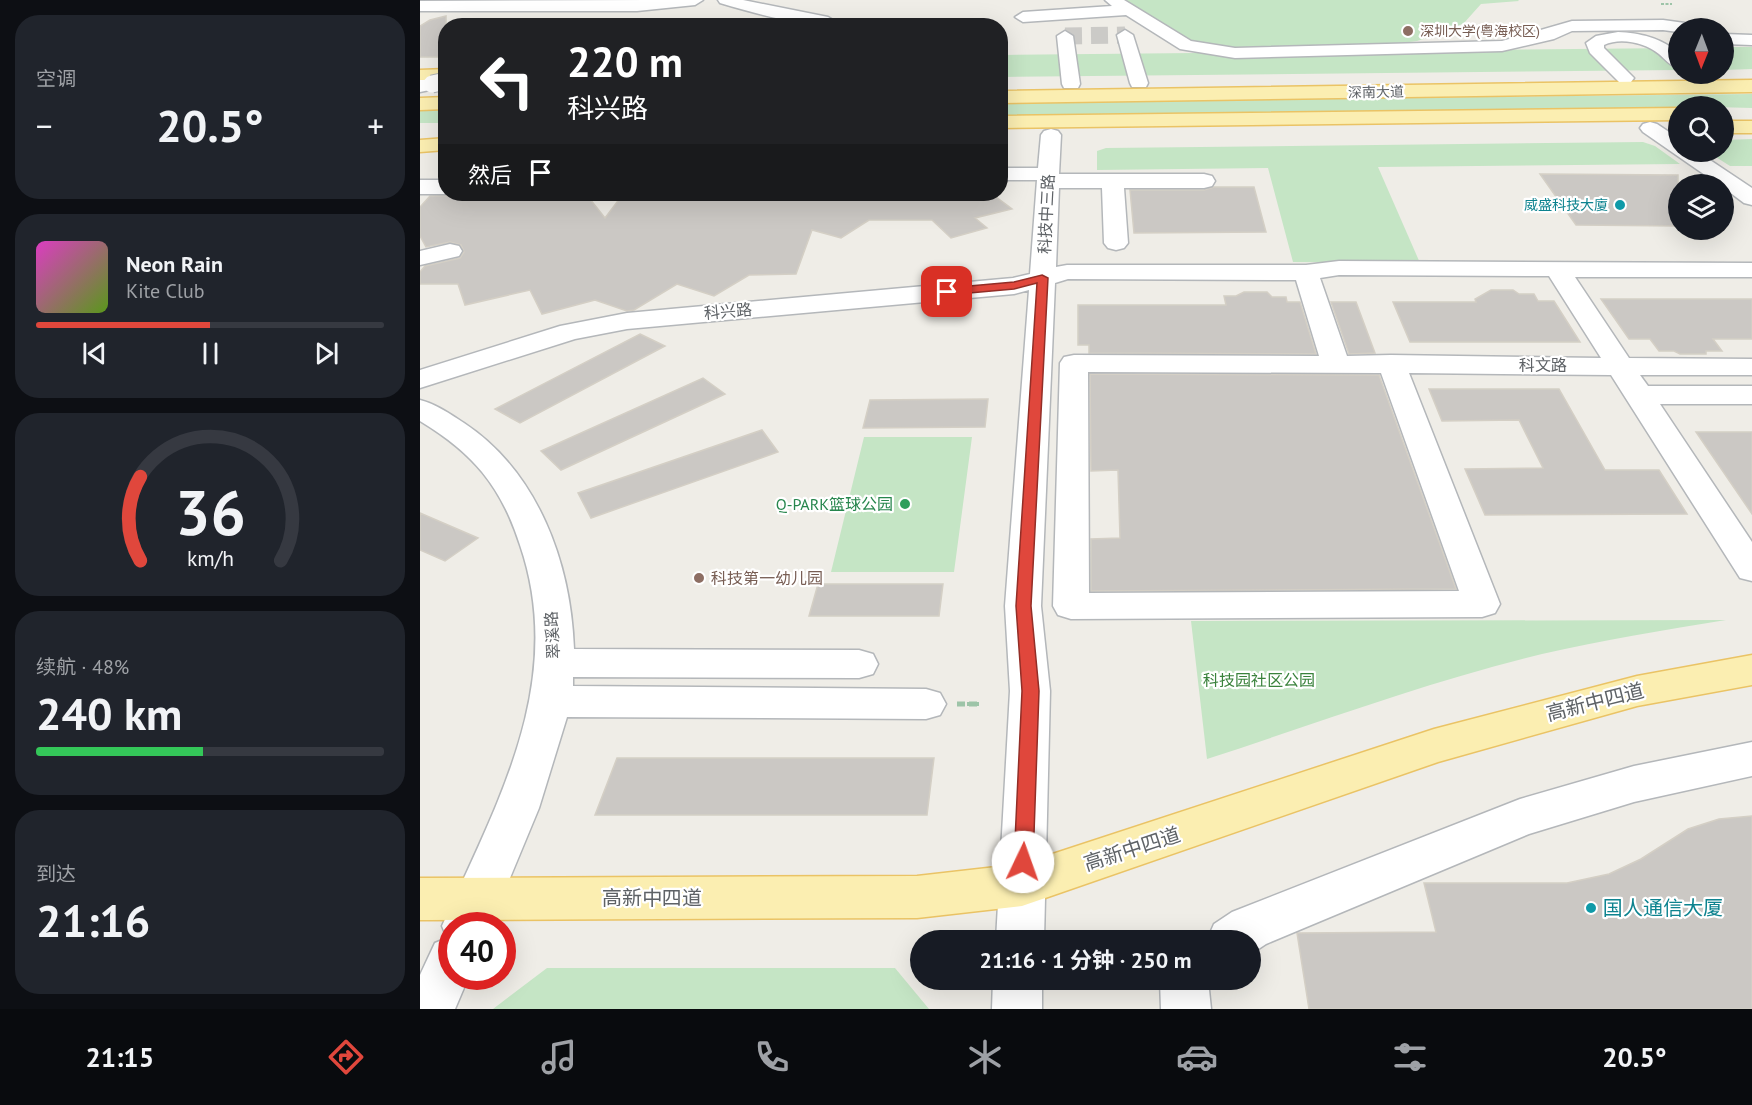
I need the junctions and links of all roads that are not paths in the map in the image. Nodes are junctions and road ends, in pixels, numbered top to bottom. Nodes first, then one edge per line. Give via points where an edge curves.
1 (695, 0) edge
2 (726, 0) edge
3 (1113, 0) tunnel mouth
4 (420, 6) edge
5 (1131, 10) junction
6 (1680, 10) dead end
7 (1590, 12) dead end
8 (808, 18) edge
9 (1691, 18) edge
10 (1604, 25) junction
11 (1668, 26) edge
12 (1734, 30) edge
13 (1752, 30) edge
14 (1125, 35) dead end
15 (1065, 36) dead end
16 (1028, 37) dead end
17 (1618, 38) junction
18 (1734, 39) edge
19 (1752, 40) edge
20 (1668, 54) edge
21 (1668, 76) edge
22 (1734, 76) edge
23 (1752, 76) edge
24 (1625, 78) junction
25 (1139, 83) junction
26 (1169, 83) junction
27 (1071, 84) junction
28 (1008, 85) edge
29 (1752, 86) edge
30 (1450, 90) junction
31 (1008, 97) edge
32 (420, 104) edge
33 (438, 104) edge
34 (1752, 113) edge
35 (1668, 114) edge
36 (1734, 114) edge
37 (1472, 117) junction
38 (1008, 122) edge
39 (1752, 126) edge
40 (1668, 127) edge
41 (1734, 127) edge
42 (1650, 128) junction
43 (438, 130) edge
44 (420, 131) edge
45 (1125, 134) junction
46 (1008, 135) edge
47 (1051, 135) junction
48 (1668, 140) edge
49 (438, 143) edge
50 (420, 144) edge
51 (1699, 162) edge
52 (1008, 174) edge
53 (1048, 177) junction
54 (1113, 181) junction
55 (1204, 181) dead end
56 (420, 187) edge
57 (438, 187) edge
58 (1752, 198) edge
59 (1116, 243) dead end
60 (450, 251) dead end
61 (420, 258) edge
62 (1557, 269) junction
63 (1752, 270) edge
64 (1306, 273) junction
65 (1042, 278) junction
66 (1335, 363) junction
67 (1391, 363) junction
68 (1620, 365) junction
69 (1752, 367) edge
70 (420, 378) edge
71 (1638, 394) junction
72 (1752, 395) edge
73 (420, 409) edge
74 (1752, 569) edge
75 (554, 663) junction
76 (812, 664) junction
77 (859, 664) dead end
78 (1752, 670) edge
79 (549, 701) junction
80 (802, 703) junction
81 (926, 704) dead end
82 (1752, 759) edge
83 (1022, 885) junction
84 (420, 899) edge
85 (472, 912) edge
86 (1020, 930) edge
87 (1246, 930) edge
88 (438, 990) edge
89 (1018, 990) edge
90 (1185, 990) edge
91 (430, 1009) edge
92 (1017, 1009) edge
93 (1186, 1009) edge

1 - 4 street via 637,6
2 - 8 street
3 - 5 street
5 - 10 street via 1186,45 1235,53 1502,46 1564,27
5 - 16 street via 1023,14
6 - 9 street
7 - 10 street
10 - 11 street
10 - 17 street
12 - 13 street
14 - 25 street
15 - 27 street
17 - 20 street via 1652,43
17 - 24 street via 1598,41 1594,46
18 - 19 street
21 - 24 main road
22 - 23 main road
24 - 26 main road
25 - 26 main road
25 - 27 main road
26 - 30 main road
27 - 28 main road
29 - 30 main road, 深南大道
30 - 31 main road, 深南大道
32 - 33 main road
34 - 36 main road
35 - 37 main road, 深南大道
37 - 38 main road, 深南大道
37 - 45 main road
39 - 41 main road
40 - 42 main road
42 - 45 main road
42 - 48 street
43 - 44 main road
45 - 47 main road
46 - 47 main road
47 - 53 street, 科技中三路
49 - 50 main road
51 - 58 street
52 - 53 street
53 - 54 street
53 - 65 street, 科技中三路
54 - 55 street
54 - 59 street
56 - 57 street
60 - 61 street
62 - 63 street, 科兴路
62 - 64 street, 科兴路 via 1339,268
62 - 68 street
64 - 65 street, 科兴路 via 1067,272
64 - 66 street
65 - 70 street, 科兴路 via 1014,286 597,325
65 - 83 street, 科技中三路 via 1023,606 1030,691
66 - 67 street, 科文路
66 - 67 street, 科文路 via 1074,363 1071,606 1482,604
67 - 68 street, 科文路
68 - 69 street, 科文路
68 - 71 street
71 - 72 street
71 - 74 street
73 - 75 street, 翠溪路 via 487,456 518,501 538,544 548,585 555,636
75 - 76 street
75 - 79 street, 翠溪路
76 - 77 street
76 - 80 street
78 - 83 main road, 高新中四道 via 1637,691 1434,746
79 - 80 street
79 - 85 street, 翠溪路 via 520,798
80 - 81 street
82 - 87 street via 1634,784 1520,818
83 - 85 main road, 高新中四道 via 917,897
83 - 86 street, 科技中三路
84 - 85 main road, 高新中四道
88 - 91 street
89 - 92 street
90 - 93 street

